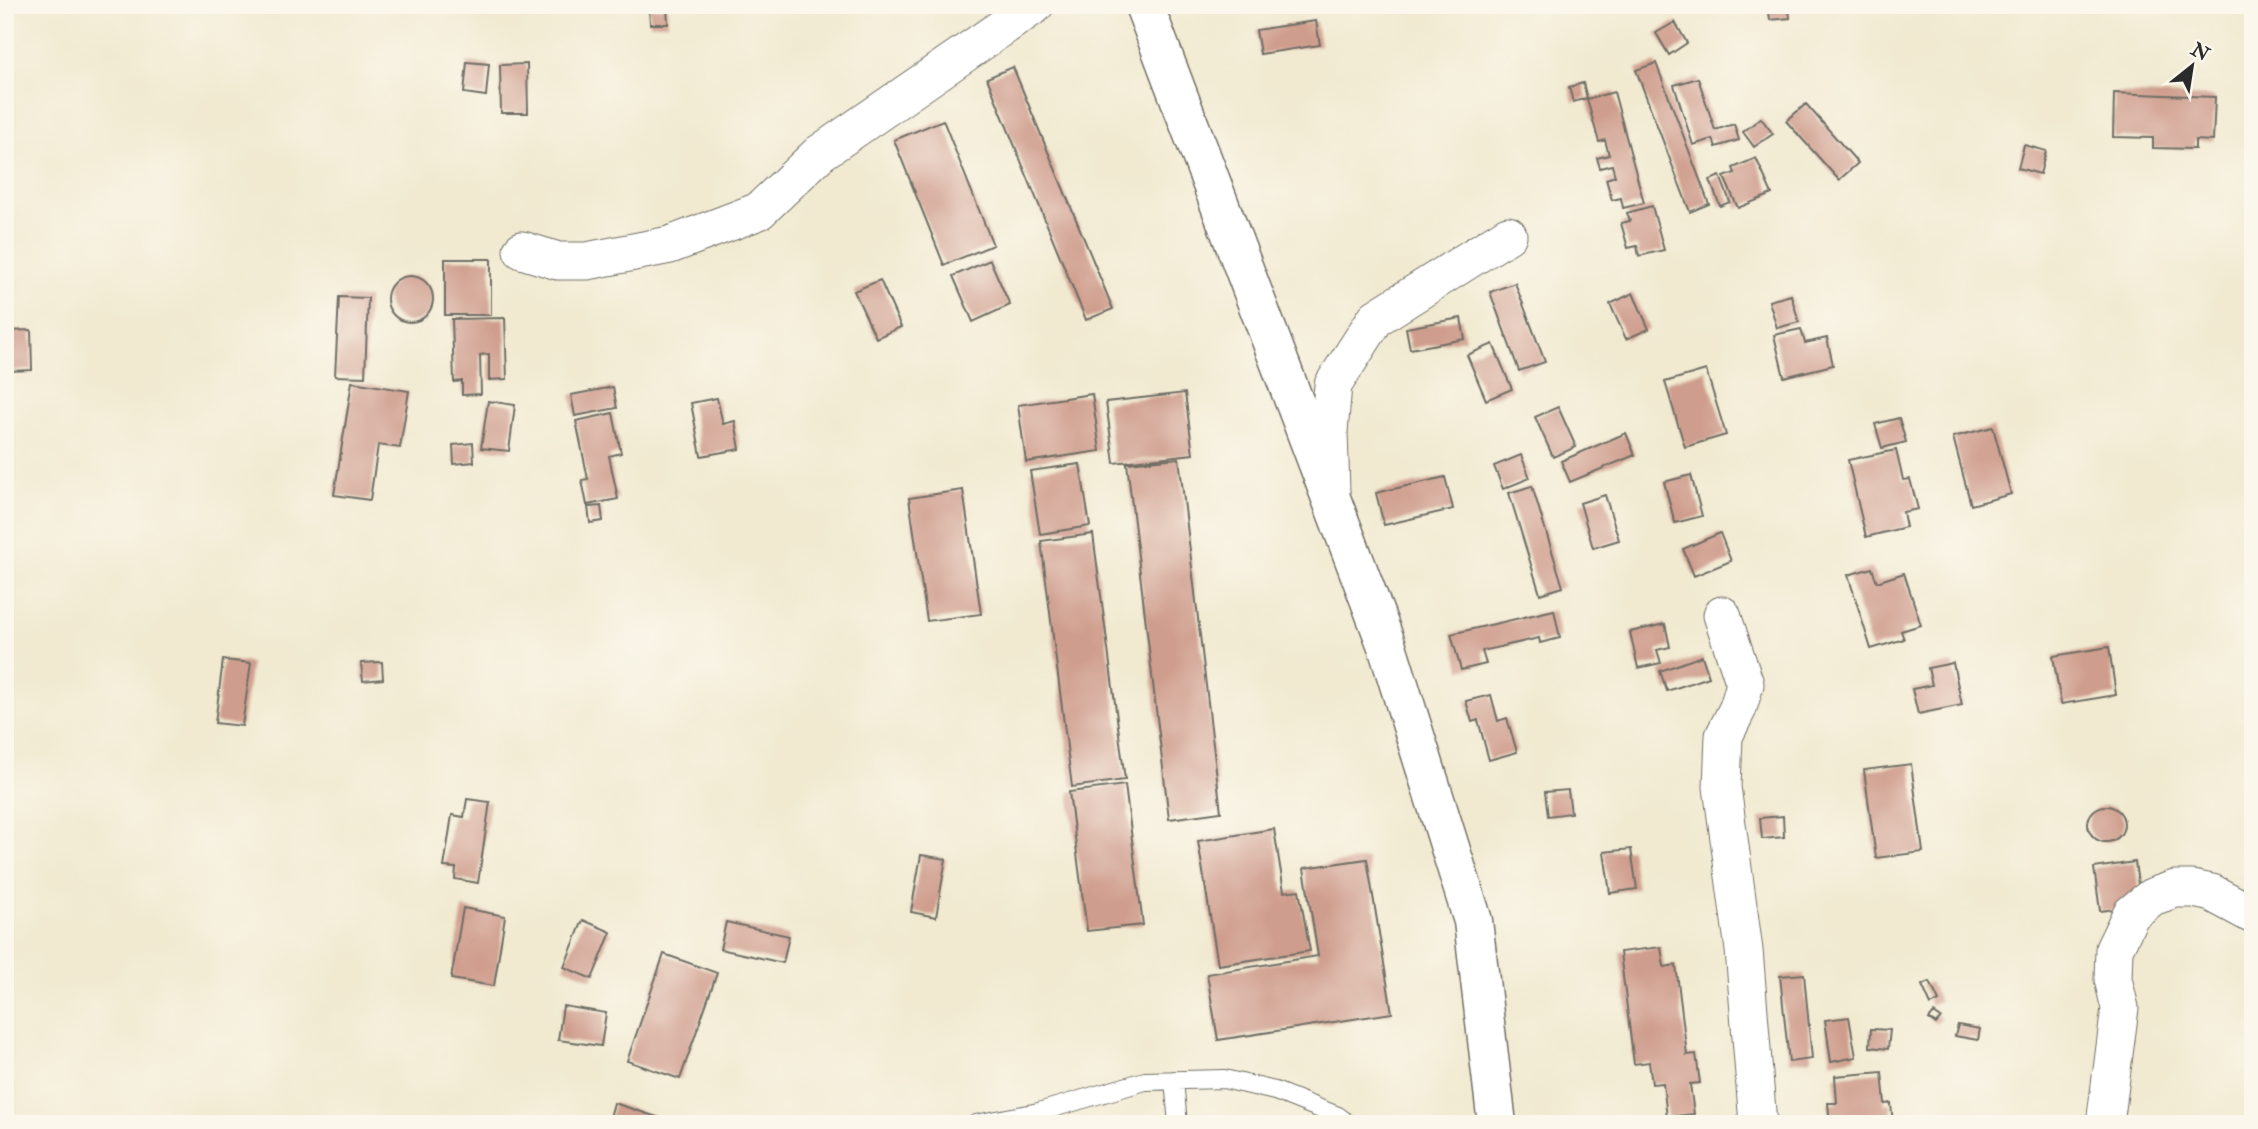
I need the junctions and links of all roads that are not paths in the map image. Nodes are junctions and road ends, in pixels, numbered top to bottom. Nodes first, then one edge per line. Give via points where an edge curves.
1 (1035, 5) edge
2 (1144, 5) edge
3 (1508, 234) dead end
4 (522, 250) dead end
5 (1331, 499) junction
6 (1722, 615) dead end
7 (2253, 915) edge
8 (1174, 1080) junction
9 (976, 1124) edge
10 (1178, 1124) edge
11 (1348, 1124) edge
12 (1497, 1124) edge
13 (1758, 1124) edge
14 (2105, 1124) edge

1 - 4 street via 820,153 759,211 670,245 587,261 558,261
2 - 5 main road
3 - 5 street via 1376,318 1333,385
5 - 12 main road via 1387,646 1473,921
6 - 13 street via 1745,684 1724,736 1722,787 1744,950
7 - 14 street via 2212,893 2193,889 2152,897 2131,915 2114,949 2113,979 2120,1008
8 - 9 lane via 1145,1081 1039,1112
8 - 10 lane
8 - 11 lane via 1224,1079 1275,1091

